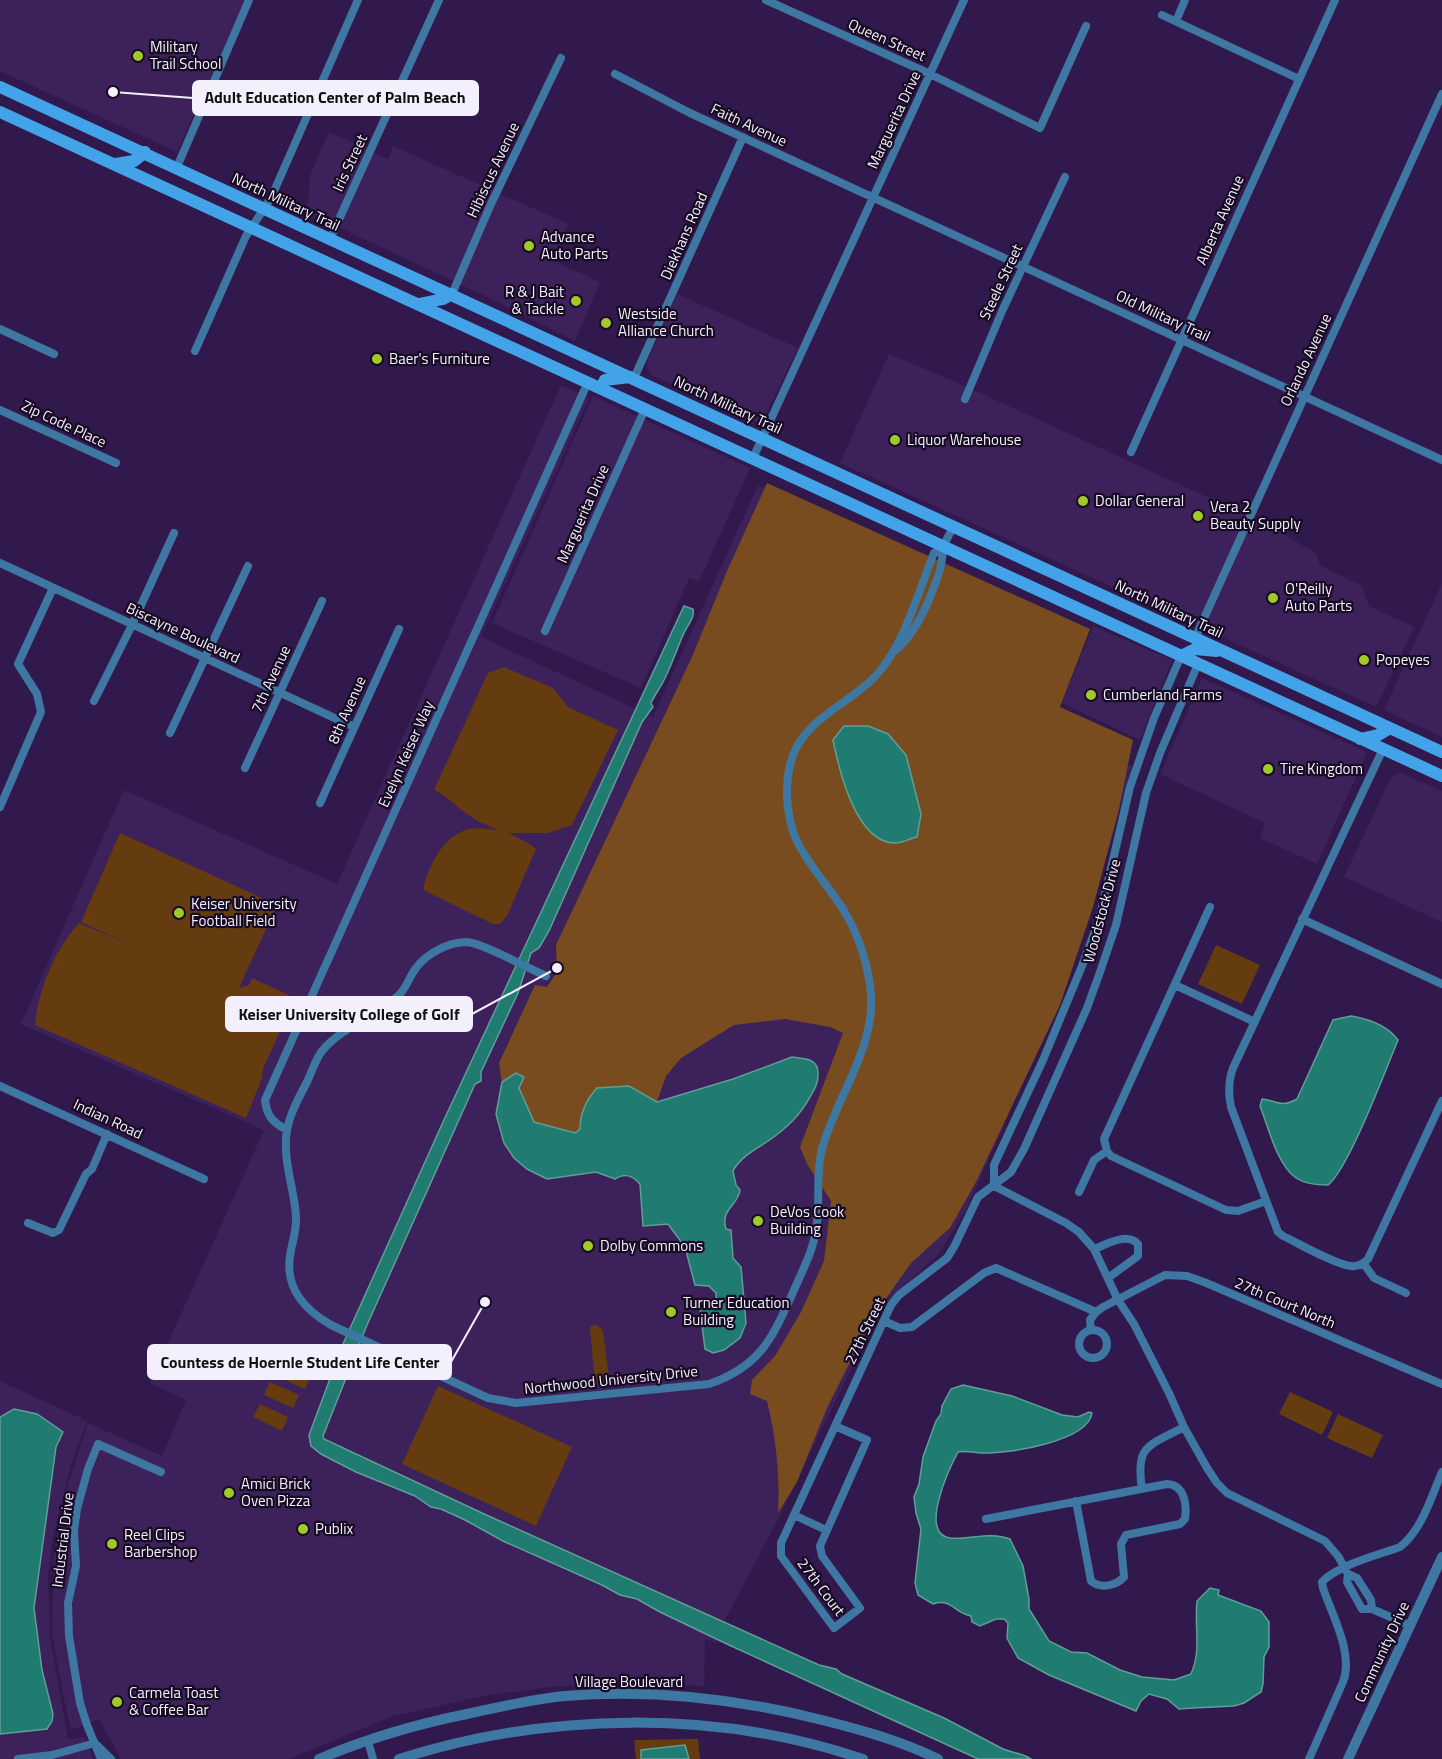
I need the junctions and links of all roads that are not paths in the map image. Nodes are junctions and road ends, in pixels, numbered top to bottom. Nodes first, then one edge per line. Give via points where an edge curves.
1 (249, 0) edge
2 (358, 0) edge
3 (440, 0) edge
4 (766, 0) edge
5 (963, 0) edge
6 (1185, 0) edge
7 (1335, 0) edge
8 (1162, 15) dead end
9 (1176, 21) junction
10 (1086, 26) dead end
11 (561, 58) dead end
12 (615, 74) dead end
13 (930, 74) junction
14 (1299, 79) junction
15 (0, 87) edge
16 (1442, 94) edge
17 (0, 111) edge
18 (743, 137) junction
19 (145, 152) junction
20 (115, 164) junction
21 (177, 167) junction
22 (1065, 177) dead end
23 (873, 197) junction
24 (264, 208) junction
25 (252, 227) junction
26 (330, 239) junction
27 (1022, 267) junction
28 (452, 294) junction
29 (419, 304) junction
30 (0, 329) edge
31 (1181, 339) junction
32 (195, 351) dead end
33 (54, 354) dead end
34 (632, 377) junction
35 (588, 382) junction
36 (601, 388) junction
37 (1304, 396) junction
38 (965, 399) dead end
39 (645, 408) junction
40 (0, 410) edge
41 (762, 437) junction
42 (1131, 452) dead end
43 (753, 458) junction
44 (1442, 460) edge
45 (116, 463) dead end
46 (954, 526) junction
47 (174, 533) dead end
48 (944, 547) junction
49 (0, 563) edge
50 (248, 566) dead end
51 (53, 588) junction
52 (322, 601) dead end
53 (132, 625) junction
54 (399, 629) dead end
55 (545, 631) dead end
56 (1196, 638) junction
57 (1163, 648) junction
58 (1224, 651) junction
59 (1181, 656) junction
60 (206, 659) junction
61 (1198, 664) junction
62 (280, 693) junction
63 (94, 701) dead end
64 (354, 727) junction
65 (1390, 728) junction
66 (170, 733) dead end
67 (1360, 738) junction
68 (1416, 739) junction
69 (1383, 748) junction
70 (1442, 752) edge
71 (245, 768) dead end
72 (1442, 776) edge
73 (0, 783) edge
74 (9, 787) junction
75 (320, 802) dead end
76 (0, 807) edge
77 (1210, 908) dead end
78 (1302, 919) junction
79 (546, 976) dead end
80 (1442, 984) edge
81 (1175, 985) junction
82 (1255, 1022) junction
83 (0, 1086) edge
84 (1442, 1101) edge
85 (287, 1130) junction
86 (107, 1134) junction
87 (1107, 1151) junction
88 (204, 1179) dead end
89 (994, 1186) junction
90 (1079, 1192) dead end
91 (1266, 1201) junction
92 (28, 1222) dead end
93 (1094, 1249) junction
94 (1364, 1264) junction
95 (1108, 1278) junction
96 (1406, 1293) dead end
97 (1118, 1300) junction
98 (1100, 1309) junction
99 (884, 1321) junction
100 (1091, 1330) dead end
101 (1442, 1384) edge
102 (835, 1426) junction
103 (1184, 1427) junction
104 (161, 1472) dead end
105 (1442, 1472) edge
106 (1142, 1489) junction
107 (1076, 1501) junction
108 (794, 1515) junction
109 (986, 1519) dead end
110 (826, 1530) junction
111 (1442, 1557) edge
112 (1346, 1571) junction
113 (1411, 1626) junction
114 (368, 1741) junction
115 (95, 1743) junction
116 (18, 1759) edge
117 (101, 1759) edge
118 (111, 1759) edge
119 (319, 1759) edge
120 (373, 1759) edge
121 (399, 1759) edge
122 (863, 1759) edge
123 (938, 1759) edge
124 (1309, 1759) edge
125 (1348, 1759) edge

1 - 21 street
2 - 24 street
3 - 26 street, Iris Street
4 - 13 street, Queen Street
5 - 13 street, Marguerita Drive
6 - 9 street
7 - 14 street, Alberta Avenue
8 - 9 street
9 - 14 street
10 - 13 street, Queen Street via 1040,128
11 - 28 street, Hibiscus Avenue
12 - 18 street, Faith Avenue
13 - 23 street, Marguerita Drive
14 - 31 street, Alberta Avenue
15 - 19 main road, North Military Trail
16 - 37 street, Orlando Avenue
17 - 20 main road
18 - 23 street, Faith Avenue
18 - 34 street, Diekhans Road
19 - 20 main road via 134,161
19 - 21 main road, North Military Trail
20 - 25 main road
21 - 24 main road, North Military Trail
22 - 27 street, Steele Street
23 - 27 street, Old Military Trail
23 - 41 street, Marguerita Drive
24 - 25 street
24 - 26 main road, North Military Trail
25 - 29 main road
25 - 32 street
26 - 28 main road, North Military Trail
27 - 31 street, Old Military Trail
27 - 38 street, Steele Street
28 - 29 main road
28 - 34 main road, North Military Trail
29 - 35 main road
30 - 33 street
31 - 37 street, Old Military Trail
31 - 42 street, Alberta Avenue
34 - 36 main road via 605,380
34 - 41 main road, North Military Trail
35 - 36 main road
35 - 85 street, Evelyn Keiser Way via 265,1100 266,1113
36 - 39 main road
37 - 44 street, Old Military Trail
37 - 56 street, Orlando Avenue
39 - 43 main road
39 - 55 street, Marguerita Drive
40 - 45 street, Zip Code Place
41 - 43 street
41 - 46 main road, North Military Trail
43 - 48 main road
46 - 48 street, Northwood University Drive
46 - 56 main road, North Military Trail
47 - 53 street
48 - 57 main road
48 - 85 street, Northwood University Drive via 940,571 904,643 869,683 808,730 790,765 792,827 799,845 854,929 866,964 871,1002 865,1043 822,1149 814,1241 774,1335 754,1358 709,1384 516,1403 488,1398 345,1332 313,1315 293,1286 289,1265 296,1214 286,1154
49 - 51 street, Biscayne Boulevard
50 - 60 street
51 - 53 street, Biscayne Boulevard
51 - 74 street via 18,664 37,694 41,712
52 - 62 street, 7th Avenue
53 - 60 street, Biscayne Boulevard
53 - 63 street
54 - 64 street, 8th Avenue
56 - 57 main road via 1184,645
56 - 58 main road, North Military Trail
57 - 59 main road
58 - 59 main road via 1195,649
58 - 65 main road, North Military Trail
59 - 61 main road
59 - 89 street, Woodstock Drive via 1130,787 1099,920 1073,990 994,1165
60 - 62 street, Biscayne Boulevard
60 - 66 street
61 - 67 main road
61 - 89 street, Woodstock Drive via 1146,793 1116,925 1087,1008 1024,1149 1011,1172
62 - 64 street, Biscayne Boulevard
62 - 71 street, 7th Avenue
64 - 75 street, 8th Avenue
65 - 67 main road
65 - 68 main road, North Military Trail
67 - 69 main road
68 - 69 main road via 1397,740
68 - 70 main road, North Military Trail
69 - 72 main road
69 - 78 street
73 - 74 street
74 - 76 street
77 - 81 street
78 - 80 street
78 - 82 street
79 - 85 street, Northwood University Drive via 467,942 426,957 401,993 322,1052 296,1102
81 - 82 street
81 - 87 street via 1106,1133
82 - 91 street via 1231,1074 1228,1094
83 - 86 street, Indian Road
84 - 94 street
86 - 88 street, Indian Road
86 - 92 street via 59,1230 53,1233
87 - 90 street via 1094,1160
87 - 91 street via 1226,1210 1238,1211
89 - 93 street via 1057,1218 1079,1232
89 - 99 street, 27th Street via 974,1203 947,1258 899,1295
91 - 94 street via 1283,1236 1345,1265
93 - 95 street
93 - 95 street via 1127,1237 1138,1244 1138,1256
94 - 96 street via 1374,1278
95 - 97 street
97 - 98 street, 27th Court North
97 - 101 street, 27th Court North via 1158,1277 1187,1276
97 - 103 street
98 - 99 street via 996,1268 912,1326 900,1328
98 - 100 street via 1090,1320
99 - 102 street, 27th Street
102 - 108 street, 27th Street
102 - 110 street via 867,1440
103 - 106 street via 1143,1452 1139,1466
103 - 112 street via 1207,1468 1227,1493 1325,1541
104 - 115 street, Industrial Drive via 98,1444 77,1509 76,1566 68,1603 69,1636 80,1703
105 - 112 street via 1407,1541
106 - 107 street
106 - 107 street via 1167,1484 1180,1488 1185,1519 1180,1524 1126,1535 1121,1544 1124,1577 1120,1582 1102,1586 1091,1581
107 - 109 street
108 - 110 street
108 - 110 street, 27th Court via 781,1544 781,1556 834,1628 860,1608 822,1556 820,1546
111 - 113 street, Community Drive
112 - 113 street via 1356,1578 1371,1600 1372,1609
112 - 124 street via 1322,1582 1347,1669
113 - 125 street, Community Drive
114 - 119 street, Village Boulevard
114 - 120 street
114 - 123 street, Village Boulevard via 441,1719 519,1702 566,1696 656,1695 787,1711 856,1728
115 - 116 street via 52,1755
115 - 117 street, Industrial Drive
115 - 118 street, Industrial Drive
121 - 122 street via 447,1745 526,1731 654,1722 781,1737

